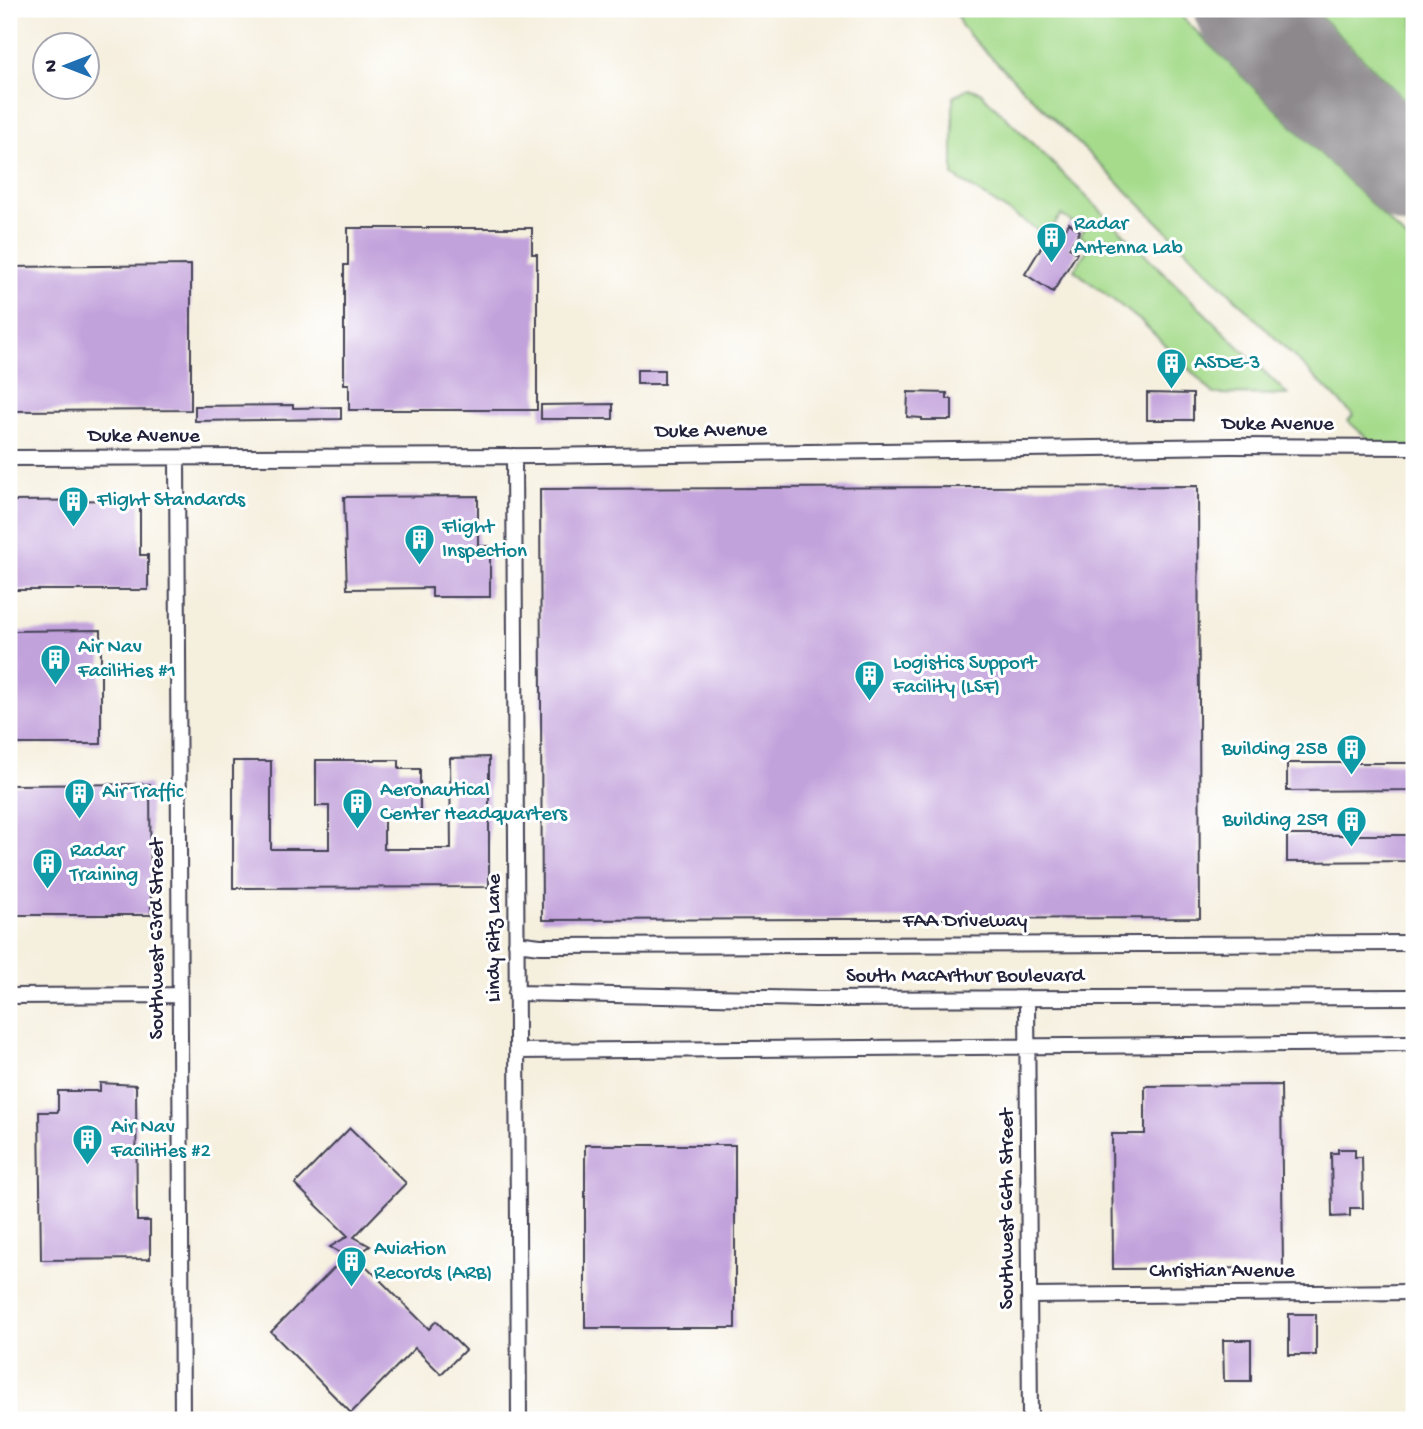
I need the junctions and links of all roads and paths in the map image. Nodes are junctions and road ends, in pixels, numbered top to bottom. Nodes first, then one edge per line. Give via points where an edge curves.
1 (1414, 447) edge
2 (514, 456) junction
3 (9, 458) edge
4 (177, 458) junction
5 (516, 943) junction
6 (1414, 943) edge
7 (516, 993) junction
8 (179, 995) junction
9 (9, 996) edge
10 (1414, 997) edge
11 (1027, 998) junction
12 (1414, 1043) edge
13 (1028, 1047) junction
14 (517, 1051) junction
15 (1414, 1292) edge
16 (1030, 1296) junction
17 (182, 1420) edge
18 (519, 1420) edge
19 (1030, 1420) edge

1 - 2 street, Duke Avenue
2 - 4 street, Duke Avenue
2 - 5 street, Lindy Ritz Lane
3 - 4 street, Duke Avenue
4 - 8 street, Southwest 63rd Street
5 - 6 street, FAA Driveway
5 - 7 street, Lindy Ritz Lane
7 - 11 street, South MacArthur Boulevard
7 - 14 street, Lindy Ritz Lane
8 - 9 street
8 - 17 street, Southwest 63rd Street
10 - 11 street, South MacArthur Boulevard
11 - 13 street, Southwest 66th Street
12 - 13 street
13 - 14 street
13 - 16 street, Southwest 66th Street
14 - 18 street, Lindy Ritz Lane
15 - 16 street, Christian Avenue
16 - 19 street, Southwest 66th Street

